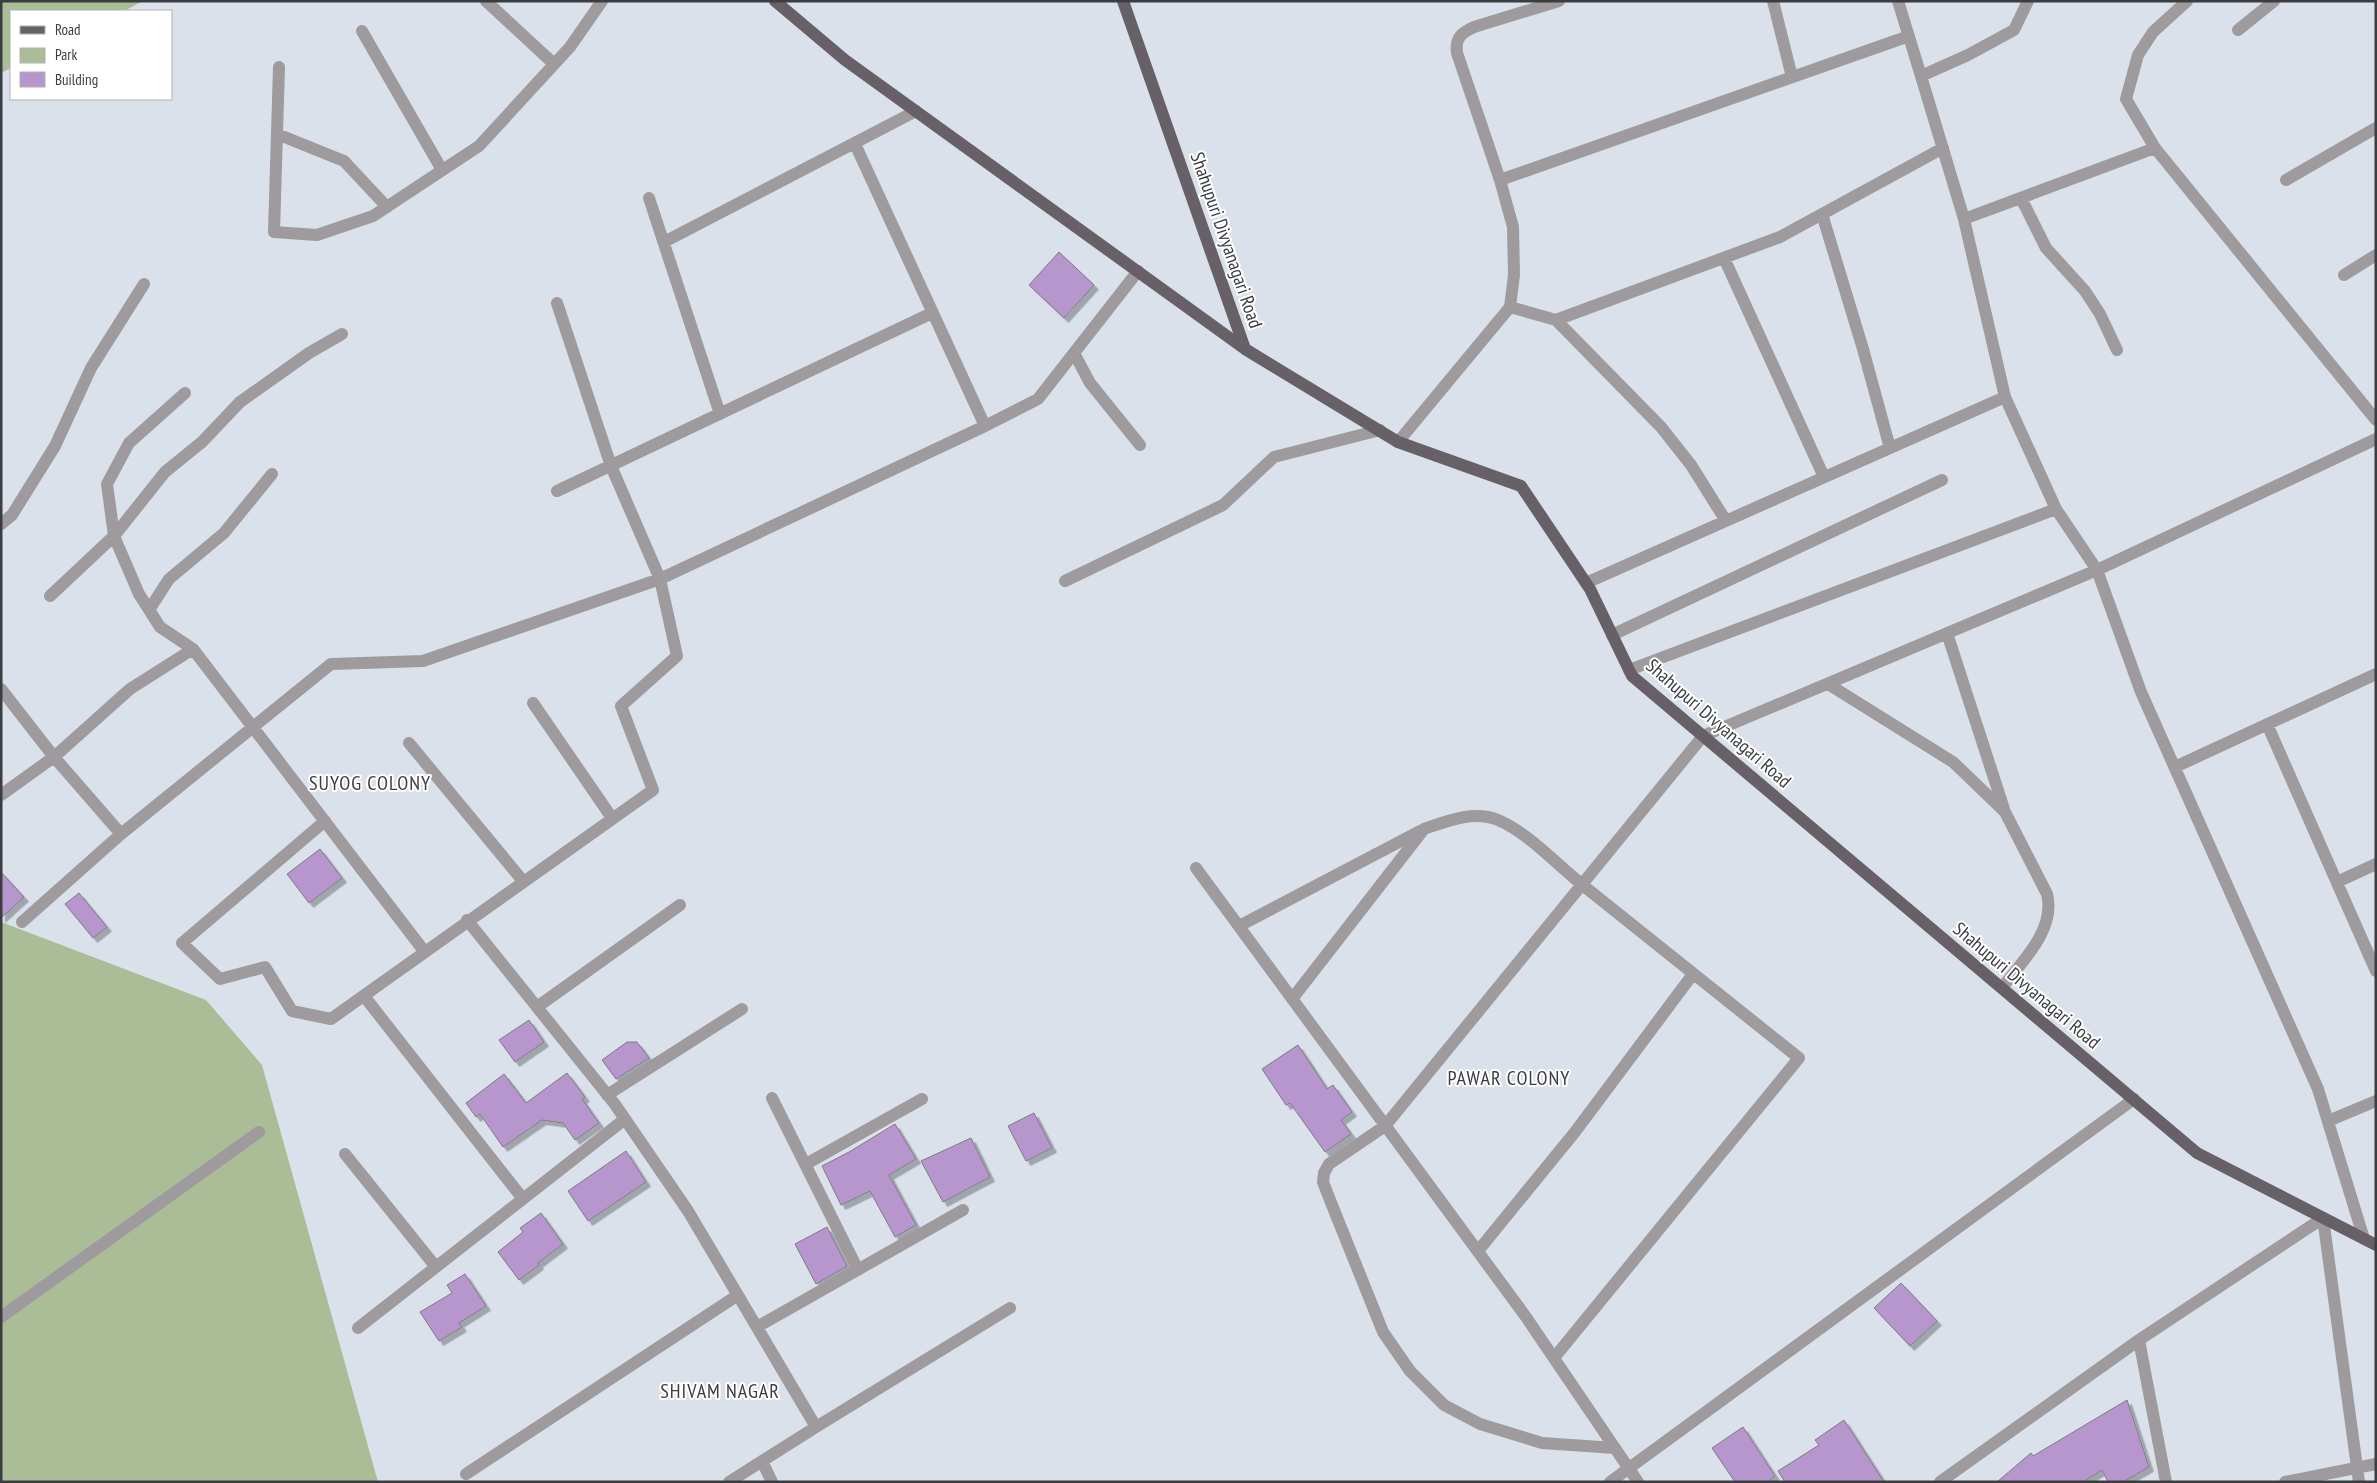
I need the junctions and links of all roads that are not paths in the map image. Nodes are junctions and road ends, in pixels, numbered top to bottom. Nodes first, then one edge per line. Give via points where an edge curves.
1 (486, 1) edge
2 (602, 1) edge
3 (775, 1) edge
4 (1123, 1) edge
5 (1559, 1) edge
6 (1773, 1) edge
7 (1898, 1) edge
8 (2028, 1) edge
9 (2187, 1) edge
10 (2274, 1) edge
11 (2238, 30) dead end
12 (362, 31) dead end
13 (1909, 36) junction
14 (554, 64) junction
15 (278, 67) dead end
16 (1921, 76) junction
17 (1792, 77) junction
18 (916, 111) junction
19 (2376, 128) edge
20 (277, 134) junction
21 (855, 144) junction
22 (1942, 148) junction
23 (2155, 148) junction
24 (442, 170) junction
25 (1500, 180) junction
26 (2286, 180) dead end
27 (649, 198) dead end
28 (2021, 198) junction
29 (387, 206) junction
30 (1822, 214) junction
31 (1964, 219) junction
32 (664, 242) junction
33 (2376, 255) edge
34 (1724, 258) junction
35 (1138, 271) junction
36 (2344, 275) dead end
37 (144, 284) dead end
38 (557, 303) dead end
39 (1510, 307) junction
40 (932, 313) junction
41 (1556, 320) junction
42 (342, 334) dead end
43 (1245, 348) junction
44 (2117, 350) dead end
45 (1074, 353) junction
46 (185, 393) dead end
47 (2005, 397) junction
48 (720, 414) junction
49 (2376, 420) edge
50 (985, 426) junction
51 (1380, 430) junction
52 (2376, 439) edge
53 (1398, 442) junction
54 (1140, 445) dead end
55 (1890, 448) junction
56 (611, 466) junction
57 (272, 474) dead end
58 (1824, 477) junction
59 (1942, 480) dead end
60 (558, 492) dead end
61 (2056, 509) junction
62 (1726, 521) junction
63 (1, 524) edge
64 (114, 536) junction
65 (2097, 570) junction
66 (660, 579) junction
67 (1065, 581) dead end
68 (1586, 583) junction
69 (50, 596) dead end
70 (149, 610) junction
71 (1948, 633) junction
72 (1612, 635) junction
73 (193, 649) junction
74 (1629, 670) junction
75 (2376, 674) edge
76 (1828, 684) junction
77 (1, 689) edge
78 (533, 704) dead end
79 (2267, 724) junction
80 (253, 727) junction
81 (1703, 736) junction
82 (409, 743) dead end
83 (54, 758) junction
84 (2175, 767) junction
85 (1, 795) edge
86 (2005, 812) junction
87 (612, 818) junction
88 (325, 821) junction
89 (1424, 829) junction
90 (121, 834) junction
91 (2376, 864) edge
92 (1196, 868) dead end
93 (523, 881) junction
94 (2337, 882) junction
95 (1582, 885) junction
96 (680, 905) dead end
97 (467, 920) junction
98 (22, 922) dead end
99 (1239, 926) junction
100 (424, 951) junction
101 (2376, 971) edge
102 (1693, 974) junction
103 (2002, 988) junction
104 (364, 996) junction
105 (1292, 999) junction
106 (537, 1007) junction
107 (742, 1009) dead end
108 (607, 1095) junction
109 (772, 1098) dead end
110 (922, 1099) dead end
111 (2134, 1099) junction
112 (2376, 1101) edge
113 (625, 1119) junction
114 (2328, 1121) junction
115 (1385, 1126) junction
116 (259, 1132) dead end
117 (345, 1154) dead end
118 (806, 1164) junction
119 (523, 1199) junction
120 (963, 1210) dead end
121 (2323, 1218) junction
122 (2370, 1242) edge
123 (1478, 1251) junction
124 (436, 1267) junction
125 (858, 1270) junction
126 (738, 1295) junction
127 (1010, 1308) dead end
128 (1, 1317) edge
129 (757, 1327) junction
130 (358, 1328) dead end
131 (2139, 1340) junction
132 (1554, 1358) junction
133 (816, 1427) junction
134 (1615, 1448) junction
135 (762, 1461) junction
136 (2376, 1464) edge
137 (1629, 1468) junction
138 (2357, 1468) junction
139 (466, 1474) dead end
140 (729, 1482) edge
141 (772, 1482) edge
142 (1610, 1482) edge
143 (1638, 1482) edge
144 (1940, 1482) edge
145 (2166, 1482) edge
146 (2285, 1482) edge
147 (2359, 1482) edge

1 - 14 street
2 - 14 street
3 - 18 main road via 845,60
4 - 43 main road, Shahupuri Divyanagari Road
5 - 25 street via 1474,27 1461,33 1456,43
6 - 17 street
7 - 13 street
8 - 16 street via 2014,30
9 - 23 street via 2153,32 2138,55 2126,99
10 - 11 street
12 - 24 street
13 - 16 street
13 - 17 street
14 - 24 street via 479,146
15 - 20 street
16 - 22 street
17 - 25 street
18 - 21 street
18 - 35 main road
19 - 26 street
20 - 29 street via 344,161
20 - 29 street via 274,232 317,235 373,216
21 - 32 street
21 - 40 street
22 - 30 street
22 - 31 street
23 - 28 street
23 - 49 street
24 - 29 street
25 - 39 street via 1513,227 1514,275
27 - 32 street
28 - 31 street
28 - 44 street via 2046,248 2085,292 2100,314
30 - 34 street via 1780,237
30 - 55 street
31 - 47 street
32 - 48 street
33 - 36 street
34 - 41 street
34 - 58 street
35 - 43 main road
35 - 45 street
37 - 63 street via 91,368 55,446 12,514
38 - 56 street
39 - 41 street
39 - 53 street
40 - 48 street
40 - 50 street
41 - 62 street via 1661,427 1691,465
42 - 64 street via 240,402 202,442 165,472
43 - 51 main road, Shahupuri Divyanagari Road
45 - 50 street via 1038,399
45 - 54 street via 1090,383
46 - 64 street via 129,443 107,484
47 - 55 street
47 - 61 street
48 - 56 street
50 - 66 street
51 - 53 main road, Shahupuri Divyanagari Road
51 - 67 street via 1274,457 1224,505
52 - 65 street
53 - 68 main road, Shahupuri Divyanagari Road via 1521,486
55 - 58 street
56 - 60 street
56 - 66 street
57 - 70 street via 224,534 169,580
58 - 62 street
59 - 72 street
61 - 65 street
61 - 74 street
62 - 68 street
64 - 69 street
64 - 70 street
65 - 71 street
65 - 84 street via 2142,692
66 - 80 street via 423,661 331,664
66 - 87 street via 677,656 621,706 653,790
68 - 72 main road, Shahupuri Divyanagari Road
70 - 73 street via 160,627
71 - 76 street
71 - 86 street
72 - 74 main road, Shahupuri Divyanagari Road
73 - 80 street
73 - 83 street via 130,689
74 - 81 main road, Shahupuri Divyanagari Road
75 - 79 street
76 - 81 street
76 - 86 street via 1954,762
77 - 83 street
78 - 87 street
79 - 84 street
79 - 94 street
80 - 88 street
80 - 90 street
81 - 95 street
81 - 103 main road, Shahupuri Divyanagari Road
82 - 93 street
83 - 85 street
83 - 90 street
84 - 114 street via 2318,1089
86 - 103 street via 2047,894 2050,907 2048,922
87 - 93 street
88 - 100 street
88 - 104 street via 182,943 220,979 265,967 292,1011 331,1019
89 - 95 street via 1450,820 1478,816 1496,819 1514,828
89 - 99 street
89 - 105 street
90 - 98 street
91 - 94 street
92 - 99 street
93 - 97 street
94 - 101 street
95 - 102 street
95 - 115 street
96 - 106 street
97 - 100 street
97 - 106 street
99 - 105 street
100 - 104 street
102 - 123 street via 1575,1132
102 - 132 street via 1799,1058
103 - 111 main road, Shahupuri Divyanagari Road
104 - 119 street
105 - 115 street
106 - 108 street
107 - 108 street
108 - 113 street
109 - 118 street
110 - 118 street
111 - 121 main road, Shahupuri Divyanagari Road via 2197,1153
111 - 137 street
112 - 114 street
113 - 119 street
113 - 126 street via 688,1211
114 - 122 street
115 - 123 street
115 - 134 street via 1329,1164 1323,1182 1383,1332 1410,1370 1444,1405 1480,1424 1542,1443
116 - 128 street
117 - 124 street
118 - 125 street
119 - 124 street
120 - 125 street
121 - 122 main road, Shahupuri Divyanagari Road
121 - 131 street
121 - 138 street
123 - 132 street
124 - 130 street
125 - 129 street
126 - 129 street
126 - 139 street
127 - 133 street
129 - 133 street
131 - 144 street
131 - 145 street
132 - 134 street
133 - 135 street
134 - 137 street
135 - 140 street
135 - 141 street
136 - 138 street
137 - 142 street
137 - 143 street
138 - 146 street
138 - 147 street

